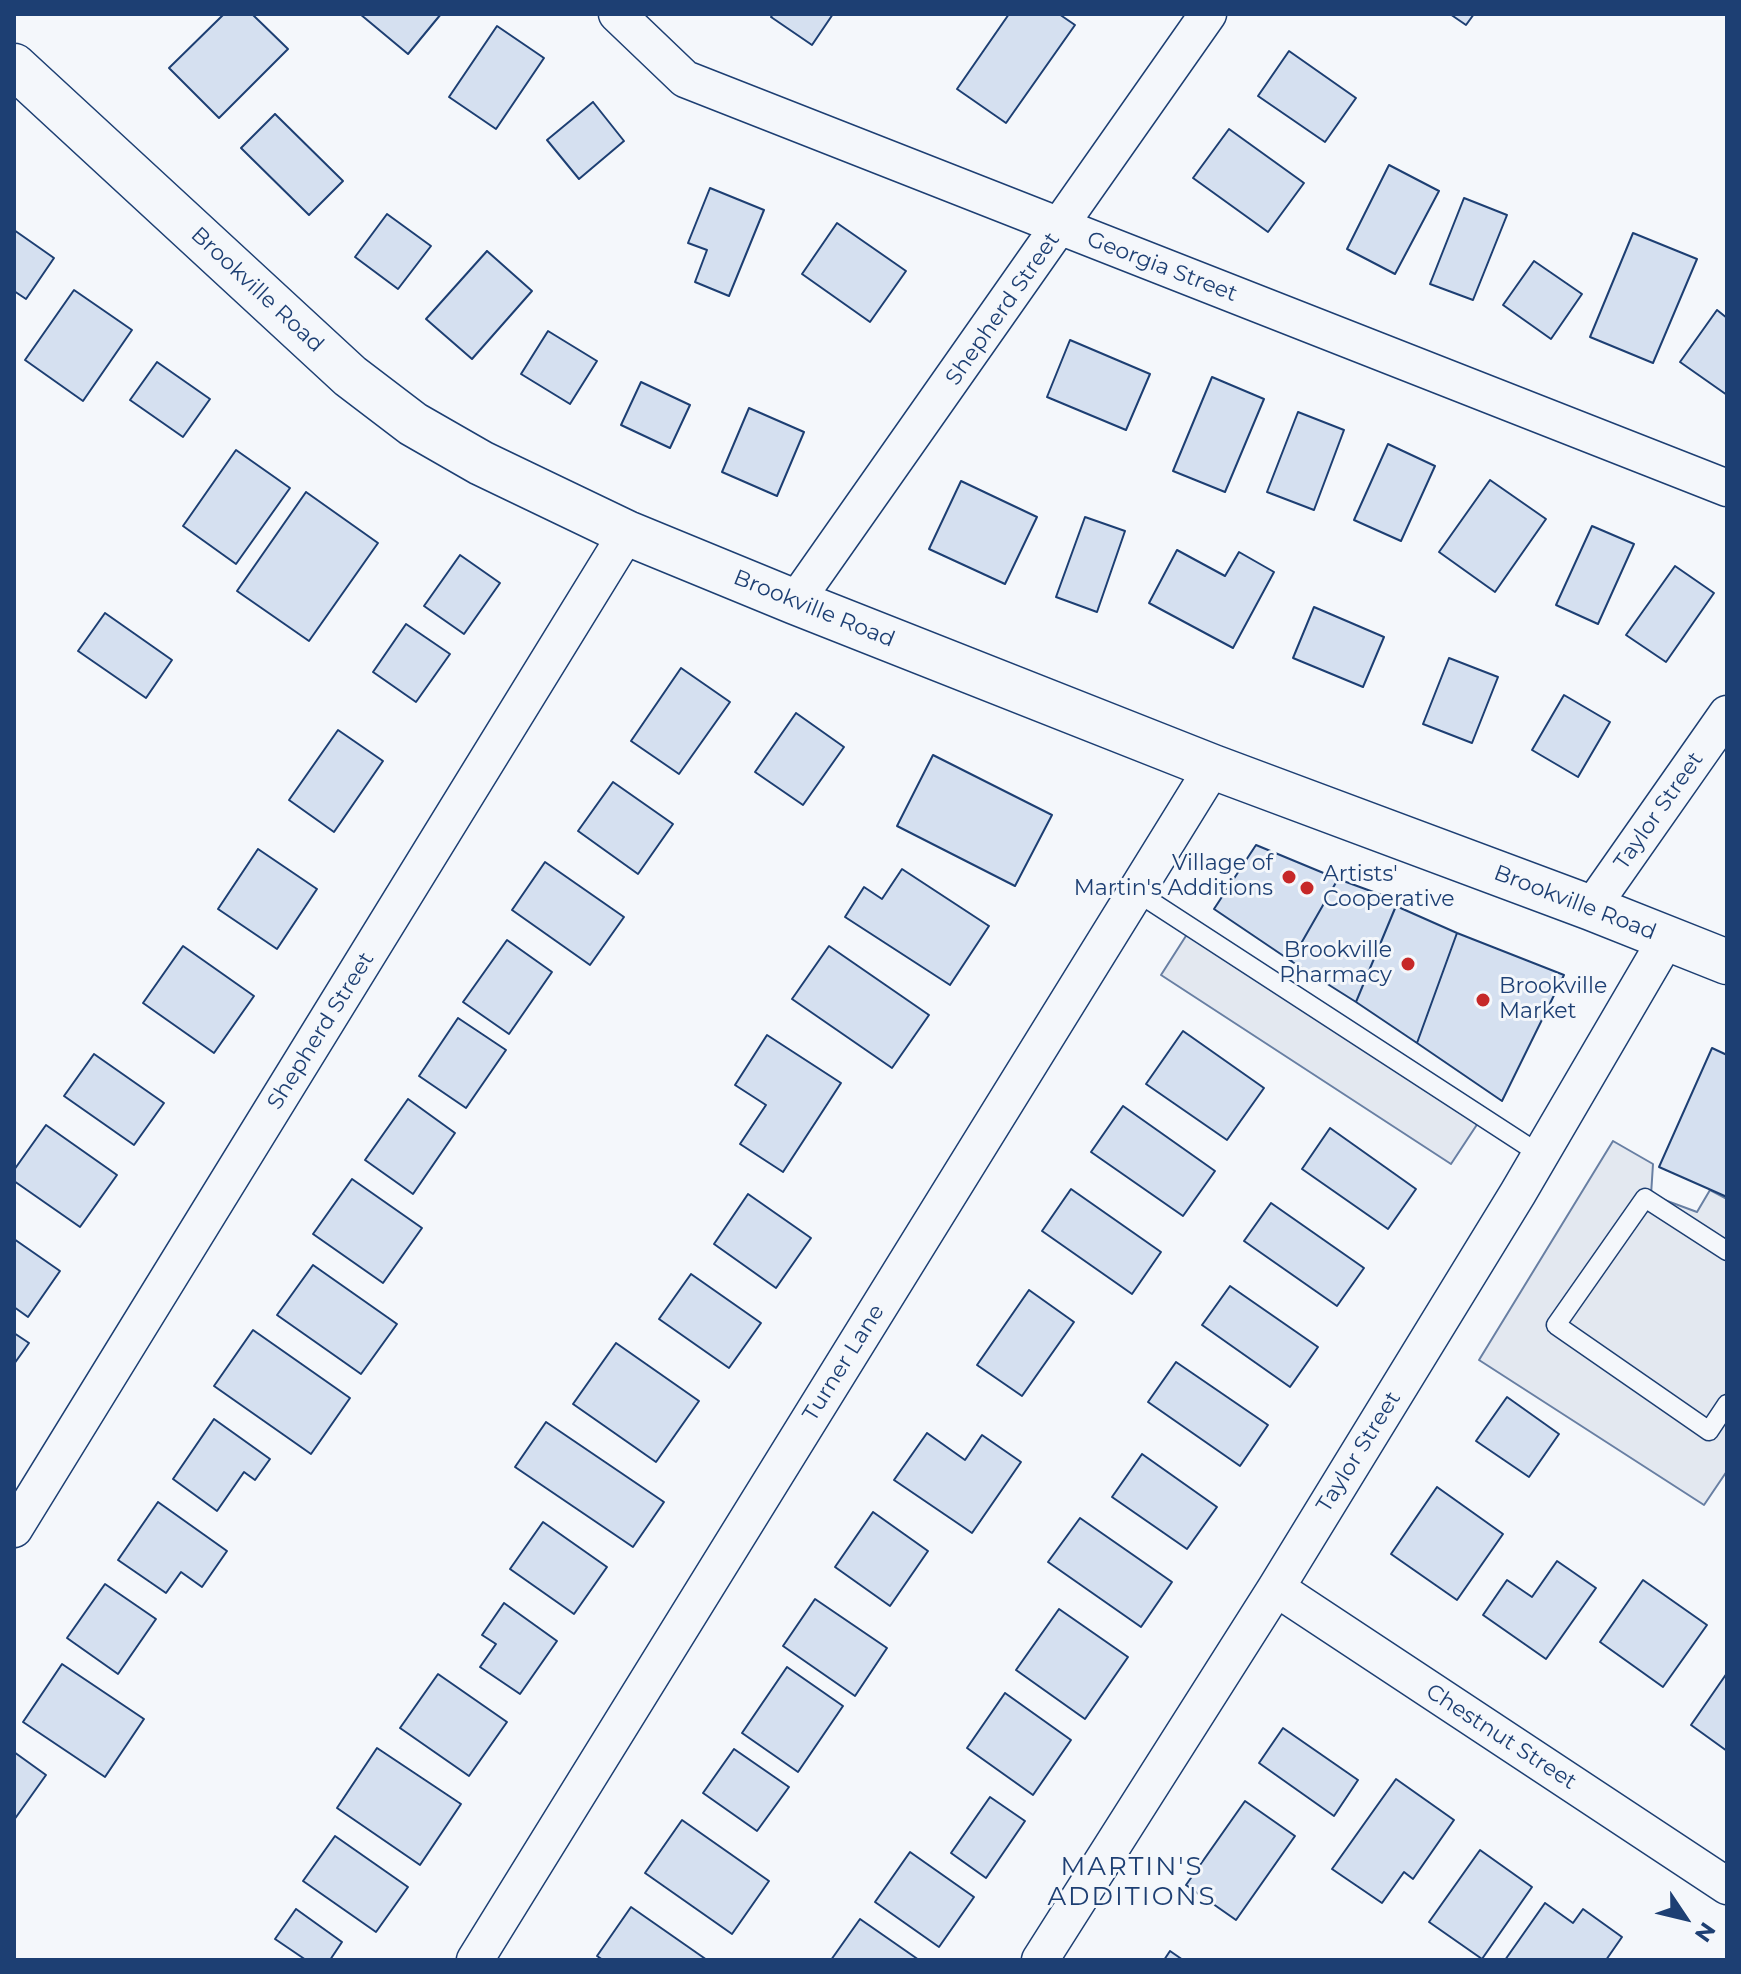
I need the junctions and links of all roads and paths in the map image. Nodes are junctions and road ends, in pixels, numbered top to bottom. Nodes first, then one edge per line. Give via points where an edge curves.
1 (617, 14) edge
2 (1208, 14) edge
3 (14, 66) edge
4 (1060, 228) junction
5 (1727, 488) edge
6 (627, 533) junction
7 (795, 602) junction
8 (1727, 714) edge
9 (1213, 767) junction
10 (1135, 891) junction
11 (1591, 908) junction
12 (1667, 938) junction
13 (1727, 962) edge
14 (1541, 1155) junction
15 (1727, 1251) edge
16 (1727, 1404) edge
17 (14, 1529) edge
18 (1276, 1588) junction
19 (1727, 1886) edge
20 (475, 1960) edge
21 (1040, 1960) edge

1 - 4 street, Georgia Street via 685,79
2 - 4 street, Shepherd Street
3 - 6 main road, Brookville Road via 350,376 413,424
4 - 5 street, Georgia Street
4 - 7 street, Shepherd Street
6 - 7 main road, Brookville Road
6 - 17 street, Shepherd Street
7 - 9 main road, Brookville Road
8 - 11 street, Taylor Street
9 - 10 street, Turner Lane
9 - 11 main road, Brookville Road
10 - 14 lane
10 - 20 street, Turner Lane
11 - 12 main road, Brookville Road
12 - 13 main road, Brookville Road
12 - 14 street, Taylor Street
14 - 18 street, Taylor Street
15 - 16 lane via 1645,1198 1556,1325 1709,1431
18 - 19 street, Chestnut Street
18 - 21 street, Taylor Street

